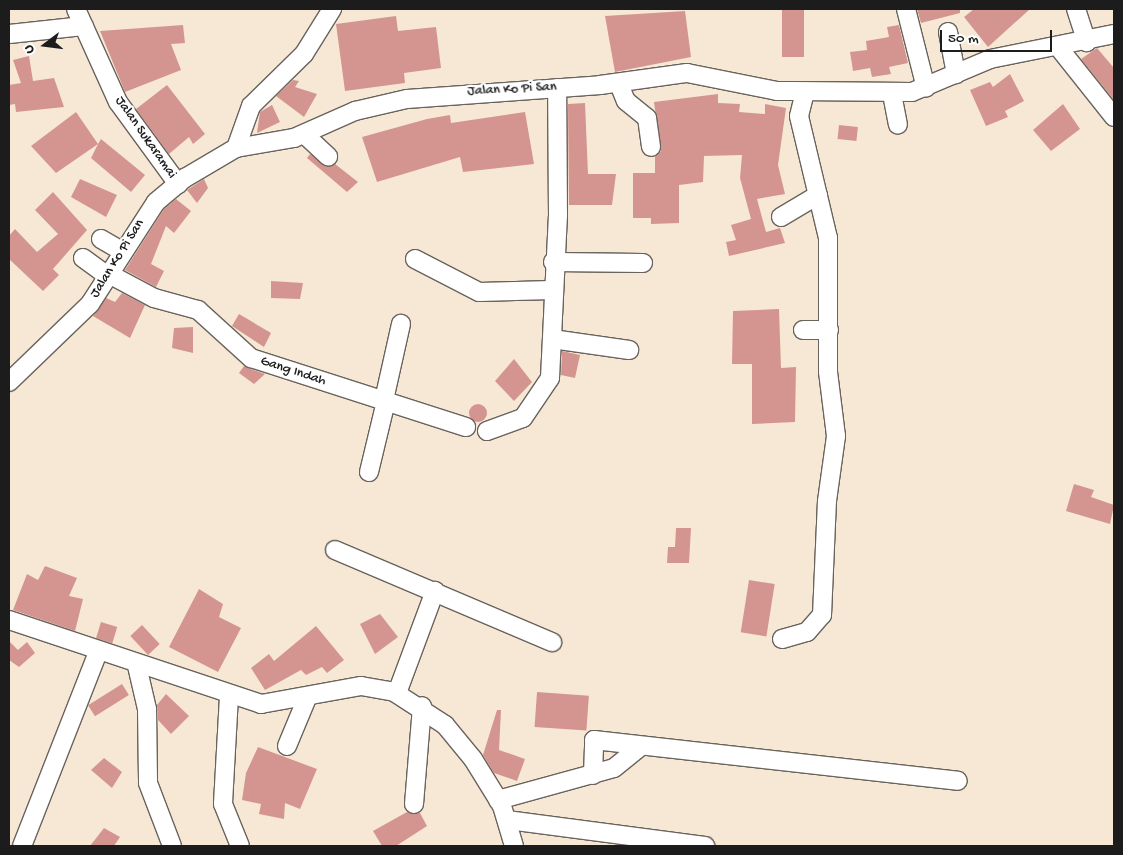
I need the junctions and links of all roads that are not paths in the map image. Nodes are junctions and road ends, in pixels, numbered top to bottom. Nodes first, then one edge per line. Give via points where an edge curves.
1 (76, 9) edge
2 (332, 9) edge
3 (906, 9) edge
4 (1076, 9) edge
5 (84, 26) junction
6 (948, 32) dead end
7 (9, 34) edge
8 (1114, 34) edge
9 (1086, 42) junction
10 (1059, 48) junction
11 (956, 74) junction
12 (619, 84) junction
13 (556, 88) junction
14 (926, 88) junction
15 (805, 92) junction
16 (892, 94) junction
17 (1114, 117) edge
18 (898, 124) dead end
19 (304, 134) junction
20 (651, 147) dead end
21 (236, 148) junction
22 (328, 156) dead end
23 (178, 184) junction
24 (818, 196) junction
25 (781, 217) dead end
26 (101, 240) dead end
27 (122, 251) junction
28 (83, 258) dead end
29 (414, 259) dead end
30 (553, 262) junction
31 (643, 262) dead end
32 (109, 275) junction
33 (552, 290) junction
34 (401, 324) dead end
35 (803, 330) dead end
36 (829, 330) junction
37 (552, 339) junction
38 (629, 350) dead end
39 (9, 382) edge
40 (385, 401) junction
41 (466, 427) dead end
42 (487, 431) dead end
43 (369, 472) dead end
44 (335, 550) dead end
45 (435, 591) junction
46 (9, 620) edge
47 (782, 639) dead end
48 (552, 642) dead end
49 (98, 652) junction
50 (136, 666) junction
51 (397, 693) junction
52 (229, 696) junction
53 (307, 698) junction
54 (422, 706) junction
55 (287, 746) dead end
56 (640, 747) junction
57 (593, 775) junction
58 (958, 781) dead end
59 (498, 800) junction
60 (414, 804) dead end
61 (508, 820) junction
62 (22, 846) edge
63 (172, 846) edge
64 (240, 846) edge
65 (514, 846) edge
66 (704, 846) edge

1 - 5 street, Jalan Sukaramai
2 - 21 street via 304,54 251,106
3 - 14 street
4 - 9 street
5 - 7 street
5 - 23 street, Jalan Sukaramai via 118,102
6 - 11 street
8 - 9 street, Jalan Ko Pi San
9 - 10 street, Jalan Ko Pi San
10 - 11 street, Jalan Ko Pi San via 1014,53
10 - 17 street
11 - 14 street, Jalan Ko Pi San
12 - 13 street, Jalan Ko Pi San
12 - 15 street, Jalan Ko Pi San via 696,73 738,84
12 - 20 street via 626,101 647,118
13 - 19 street, Jalan Ko Pi San via 407,99 355,111
13 - 30 street via 558,216
14 - 16 street, Jalan Ko Pi San
15 - 16 street, Jalan Ko Pi San
15 - 24 street via 799,116
16 - 18 street
19 - 21 street, Jalan Ko Pi San
19 - 22 street
21 - 23 street, Jalan Ko Pi San
23 - 27 street, Jalan Ko Pi San via 142,218
24 - 25 street
24 - 36 street via 828,238
26 - 27 street
27 - 32 street, Jalan Ko Pi San
28 - 32 street, Gang Indah
29 - 33 street via 479,292
30 - 31 street
30 - 33 street
32 - 39 street, Jalan Ko Pi San via 68,328
32 - 40 street, Gang Indah via 154,298 198,310 251,358
33 - 37 street
34 - 40 street
35 - 36 street
36 - 47 street via 829,391 836,436 827,501 822,615 807,632
37 - 38 street
37 - 42 street via 551,372 544,392 523,418
40 - 41 street, Gang Indah
40 - 43 street
44 - 45 street
45 - 48 street
45 - 51 street
46 - 49 street
49 - 50 street
49 - 62 street
50 - 52 street
50 - 63 street via 147,709 148,783
51 - 53 street via 361,686
51 - 54 street
52 - 53 street via 260,704
52 - 64 street via 224,804
53 - 55 street
54 - 59 street via 445,725 473,758
54 - 60 street
56 - 57 street via 614,768
56 - 57 street via 594,740
56 - 58 street
57 - 59 street
59 - 61 street
61 - 65 street
61 - 66 street

